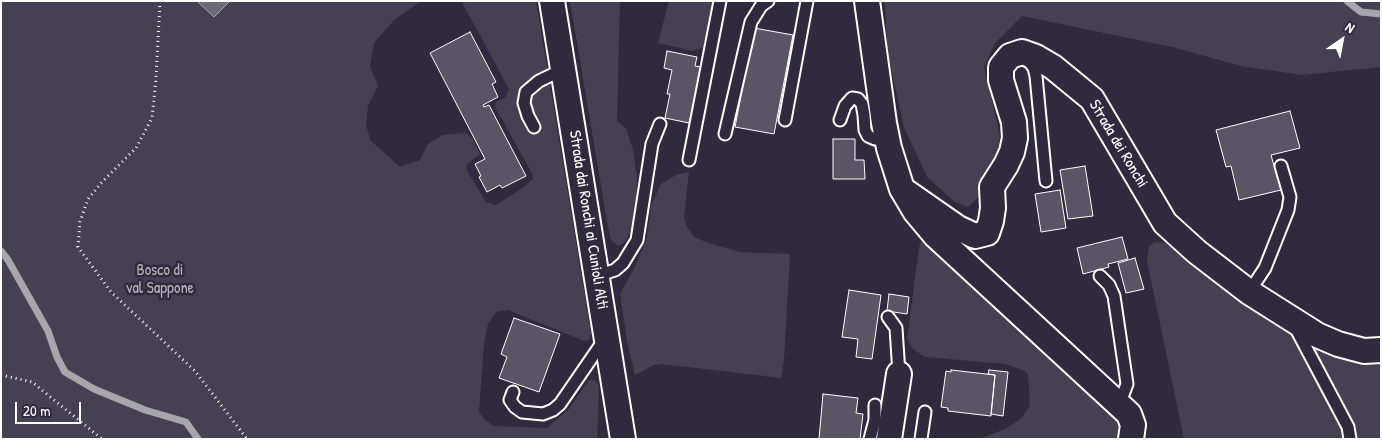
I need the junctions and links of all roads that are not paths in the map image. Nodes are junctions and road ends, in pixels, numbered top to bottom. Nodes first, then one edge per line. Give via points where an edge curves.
1 (552, 1) edge
2 (720, 1) edge
3 (768, 1) edge
4 (807, 1) edge
5 (867, 1) edge
6 (1022, 52) junction
7 (564, 69) junction
8 (785, 120) dead end
9 (840, 120) dead end
10 (660, 124) dead end
11 (534, 127) dead end
12 (725, 134) dead end
13 (887, 137) junction
14 (689, 160) dead end
15 (1282, 166) dead end
16 (1046, 181) dead end
17 (902, 189) junction
18 (597, 276) junction
19 (1100, 276) dead end
20 (1249, 292) junction
21 (888, 316) dead end
22 (1291, 320) junction
23 (606, 336) junction
24 (1381, 350) edge
25 (899, 374) joint
26 (513, 392) dead end
27 (875, 405) dead end
28 (1119, 405) junction
29 (925, 412) dead end
30 (624, 439) edge
31 (870, 439) edge
32 (889, 439) edge
33 (921, 439) edge
34 (1131, 439) edge
35 (1350, 439) edge

1 - 7 street, Strada dai Ronchi ai Cunioli Alti
2 - 14 lane
3 - 12 lane via 751,22
4 - 8 lane
5 - 13 street
6 - 16 lane via 1036,76
6 - 17 street via 1010,56 1001,66 1001,80 1014,122 1015,138 1006,165 992,187 992,215 987,233 975,236 958,228
6 - 20 street, Strada dei Ronchi via 1053,67 1092,99 1165,223
7 - 11 lane via 539,81 526,92 524,103
7 - 18 street, Strada dai Ronchi ai Cunioli Alti
9 - 13 lane via 844,106 852,98 858,99 862,104 868,136 875,139
10 - 18 lane via 652,144 637,240 615,270
13 - 17 street
15 - 20 lane via 1290,197 1288,210 1264,268
17 - 28 street via 915,212 936,236
18 - 23 street, Strada dai Ronchi ai Cunioli Alti
19 - 28 lane via 1114,296 1127,384
20 - 22 street, Strada dei Ronchi
21 - 25 lane via 896,328
22 - 24 street, Strada dei Ronchi via 1338,344 1364,351
22 - 35 lane via 1348,427
23 - 26 lane via 553,410 543,414 522,412 510,400
23 - 30 street, Strada dai Ronchi ai Cunioli Alti
25 - 32 street
27 - 31 lane
28 - 34 street via 1129,414 1133,425
29 - 33 lane

